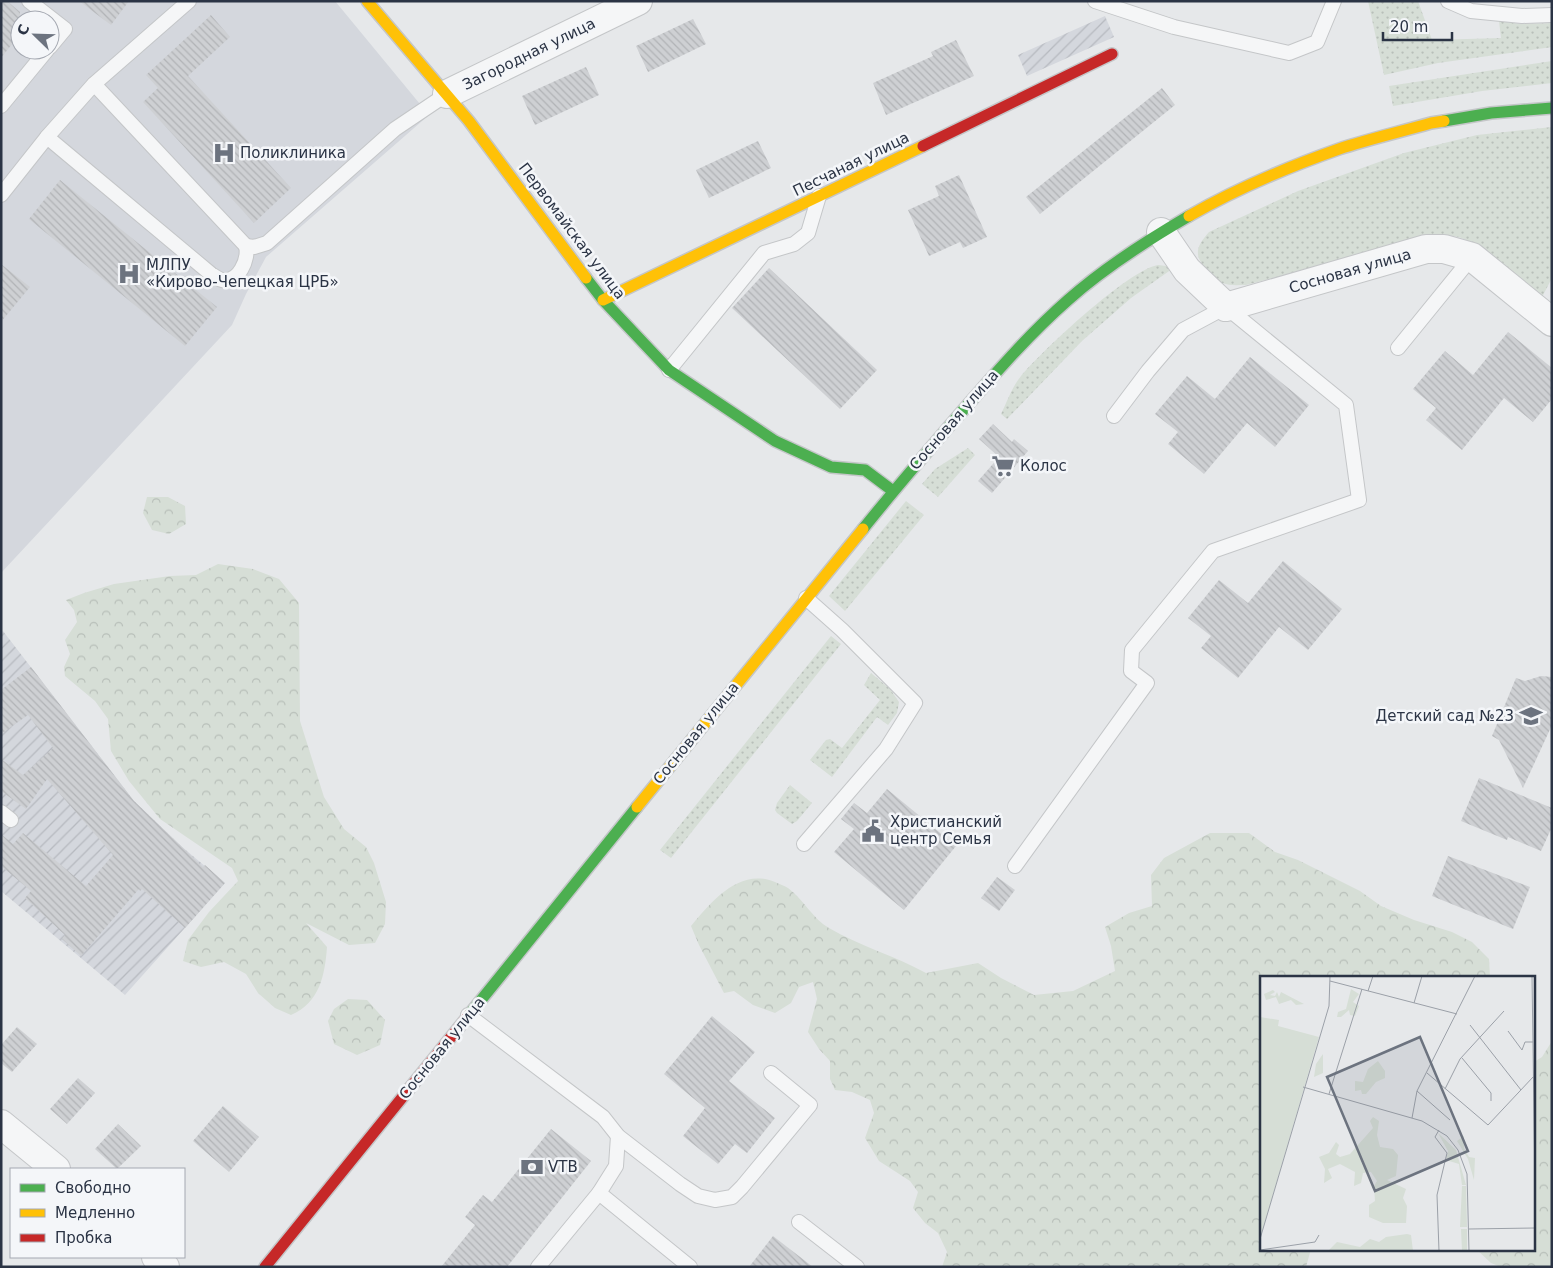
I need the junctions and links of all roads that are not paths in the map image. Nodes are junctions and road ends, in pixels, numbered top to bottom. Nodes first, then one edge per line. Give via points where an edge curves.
1 (29, 1) edge
2 (189, 1) edge
3 (367, 1) edge
4 (638, 1) edge
5 (1095, 1) edge
6 (1334, 1) edge
7 (1448, 1) edge
8 (41, 10) edge
9 (1552, 16) edge
10 (60, 25) edge
11 (60, 35) edge
12 (1112, 54) dead end
13 (39, 60) edge
14 (94, 84) junction
15 (447, 94) junction
16 (1, 106) edge
17 (1552, 108) edge
18 (47, 137) junction
19 (1, 195) edge
20 (820, 196) junction
21 (1161, 232) junction
22 (246, 246) junction
23 (1472, 257) junction
24 (603, 300) junction
25 (1226, 307) junction
26 (1552, 322) edge
27 (1398, 348) dead end
28 (669, 370) junction
29 (1114, 416) dead end
30 (892, 491) junction
31 (806, 598) junction
32 (804, 844) dead end
33 (1015, 866) dead end
34 (468, 1016) junction
35 (771, 1073) dead end
36 (1, 1124) edge
37 (618, 1136) junction
38 (55, 1168) edge
39 (599, 1193) junction
40 (799, 1222) dead end
41 (157, 1258) edge
42 (166, 1267) edge
43 (265, 1267) edge
44 (538, 1267) edge
45 (690, 1267) edge
46 (857, 1267) edge

1 - 8 lane
2 - 14 lane
3 - 15 street, Первомайская улица
4 - 15 street, Загородная улица
5 - 6 lane via 1174,27 1289,53 1317,42
7 - 9 lane via 1471,11
10 - 11 lane via 65,29
12 - 20 street, Песчаная улица
13 - 16 lane
14 - 18 lane
14 - 22 lane
15 - 22 lane via 394,129 266,243
15 - 24 street, Первомайская улица
17 - 21 street, Сосновая улица via 1431,123 1340,149 1208,205
18 - 19 lane
18 - 22 lane via 216,278 233,278 247,259
20 - 24 street, Песчаная улица
20 - 28 lane via 808,234 794,244 764,253
21 - 25 street via 1187,270
21 - 30 street, Сосновая улица via 1068,300 1017,348
23 - 25 street, Сосновая улица via 1444,249 1426,249
23 - 26 street, Сосновая улица
23 - 27 lane
24 - 28 street, Первомайская улица
25 - 29 lane via 1183,330
25 - 33 lane via 1346,405 1359,500 1213,551 1132,650 1131,671 1148,683
28 - 30 street, Первомайская улица via 775,441 831,467 865,470
30 - 31 street, Сосновая улица
31 - 32 lane via 915,703 886,749
31 - 34 street, Сосновая улица
34 - 37 lane via 603,1117
34 - 43 street, Сосновая улица
35 - 37 lane via 810,1105 732,1197 716,1200 698,1196
36 - 38 street
37 - 39 lane via 616,1166
39 - 44 lane
39 - 45 lane
40 - 46 lane
41 - 42 street

